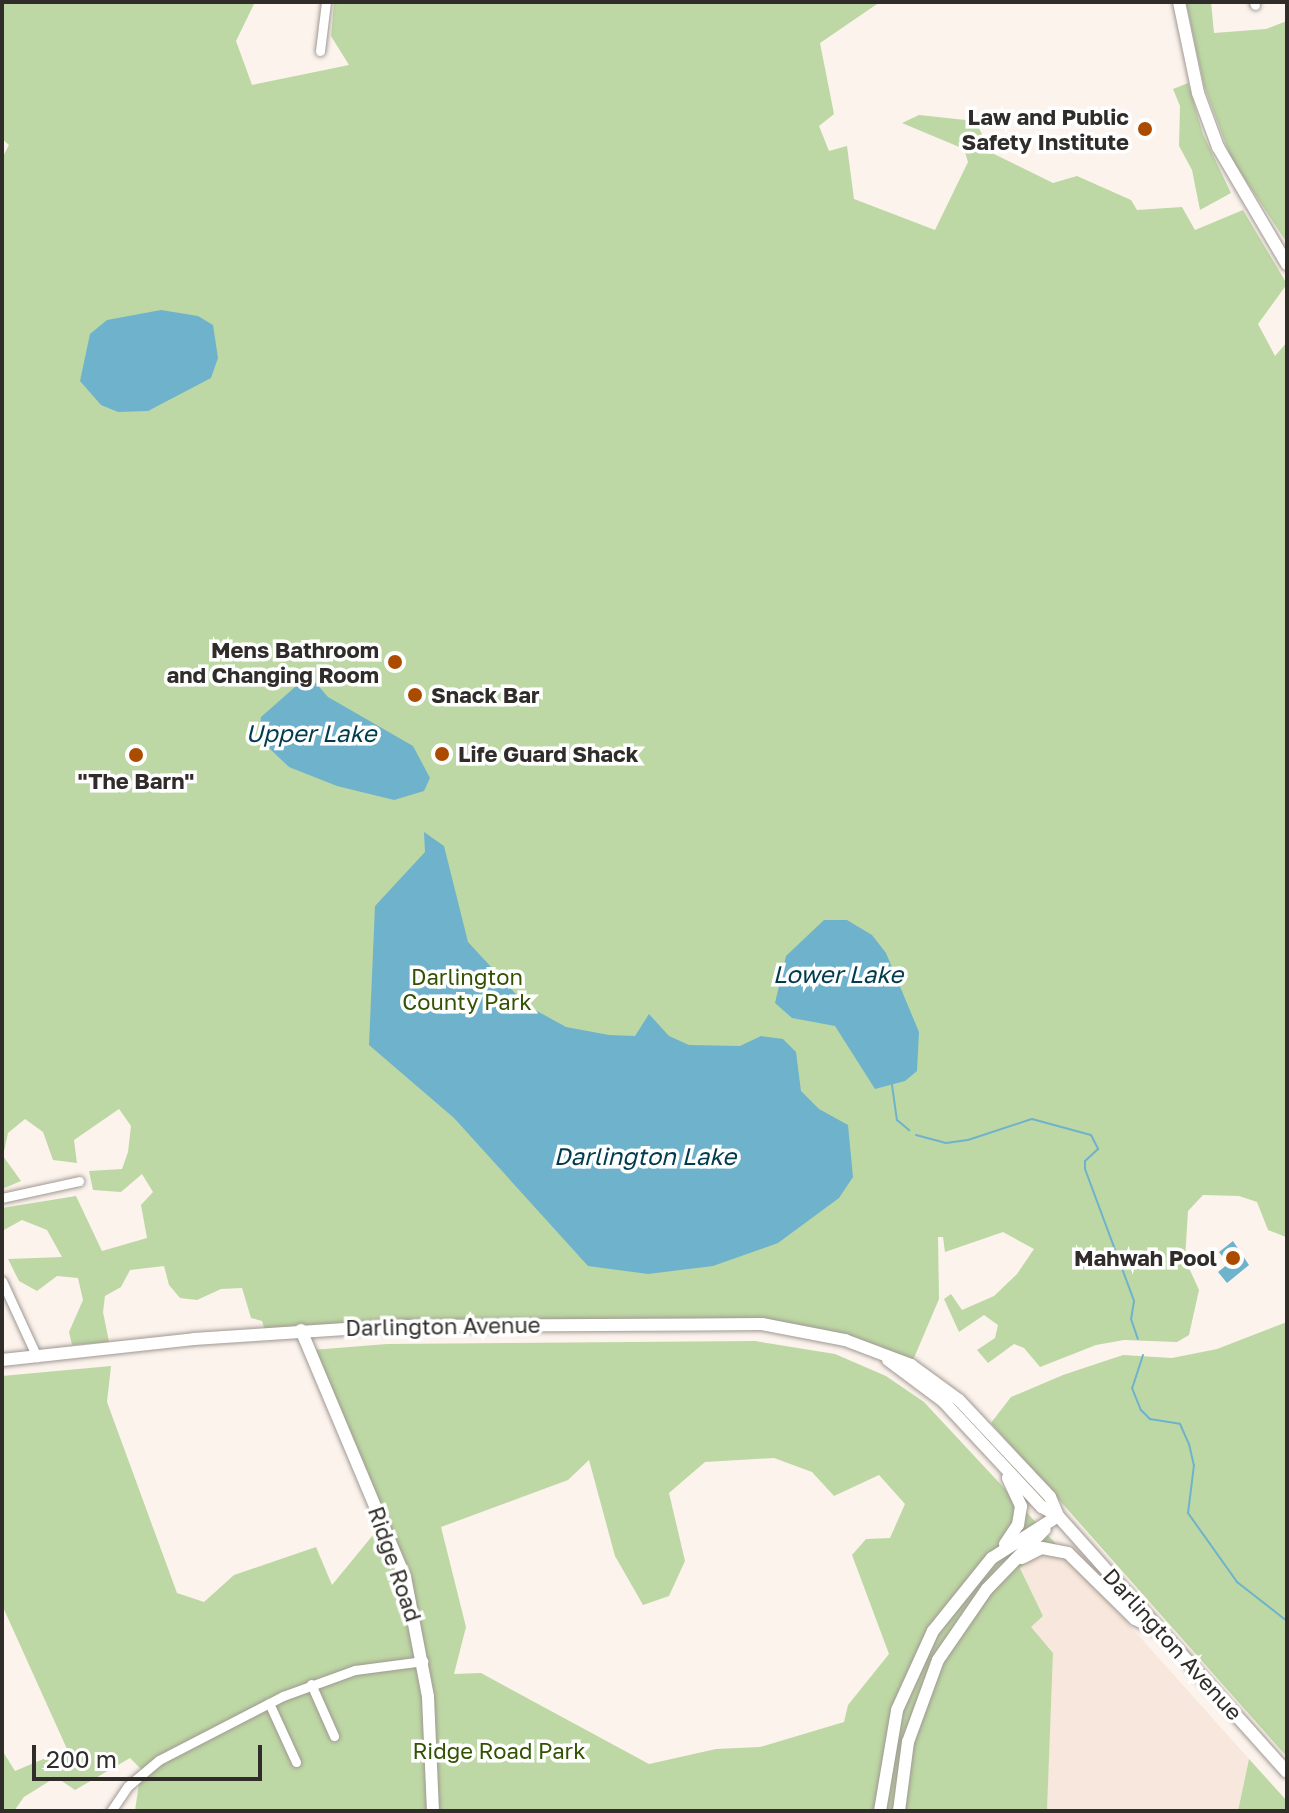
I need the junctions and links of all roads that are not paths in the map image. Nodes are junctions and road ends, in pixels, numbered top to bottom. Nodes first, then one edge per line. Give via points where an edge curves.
1 (326, 2) edge
2 (1179, 2) edge
3 (320, 51) dead end
4 (1287, 264) edge
5 (79, 1181) dead end
6 (2, 1198) edge
7 (2, 1281) edge
8 (301, 1330) junction
9 (881, 1354) junction
10 (37, 1357) junction
11 (2, 1360) edge
12 (1001, 1465) junction
13 (1058, 1516) junction
14 (1000, 1551) junction
15 (987, 1589) junction
16 (1165, 1635) junction
17 (423, 1661) junction
18 (935, 1665) junction
19 (909, 1678) junction
20 (311, 1684) junction
21 (269, 1703) junction
22 (334, 1736) dead end
23 (908, 1742) junction
24 (296, 1762) dead end
25 (1287, 1772) edge
26 (111, 1811) edge
27 (433, 1811) edge
28 (880, 1811) edge
29 (899, 1811) edge

1 - 3 street
2 - 4 main road via 1198,93 1218,147
5 - 6 street
7 - 10 street
8 - 9 main road, Darlington Avenue via 762,1324 830,1336
8 - 10 main road, Darlington Avenue
8 - 17 main road, Ridge Road via 405,1577
9 - 12 main road, Darlington Avenue via 943,1401
9 - 13 main road, Darlington Avenue via 916,1368 959,1400 1050,1497
10 - 11 main road, Darlington Avenue
12 - 13 main road, Darlington Avenue
12 - 14 main road via 1021,1506 1018,1525
13 - 14 main road
13 - 15 main road
13 - 16 main road, Darlington Avenue
14 - 19 main road via 933,1631
15 - 16 main road via 1020,1559 1053,1548 1068,1553 1135,1619
15 - 18 main road
16 - 25 main road, Darlington Avenue
17 - 20 street via 355,1670
17 - 27 main road, Ridge Road
18 - 19 main road
18 - 23 main road
19 - 23 main road via 917,1685 906,1729
19 - 28 main road via 889,1737
20 - 21 street
20 - 22 street
21 - 24 street
21 - 26 street via 159,1760 128,1786
23 - 29 main road

